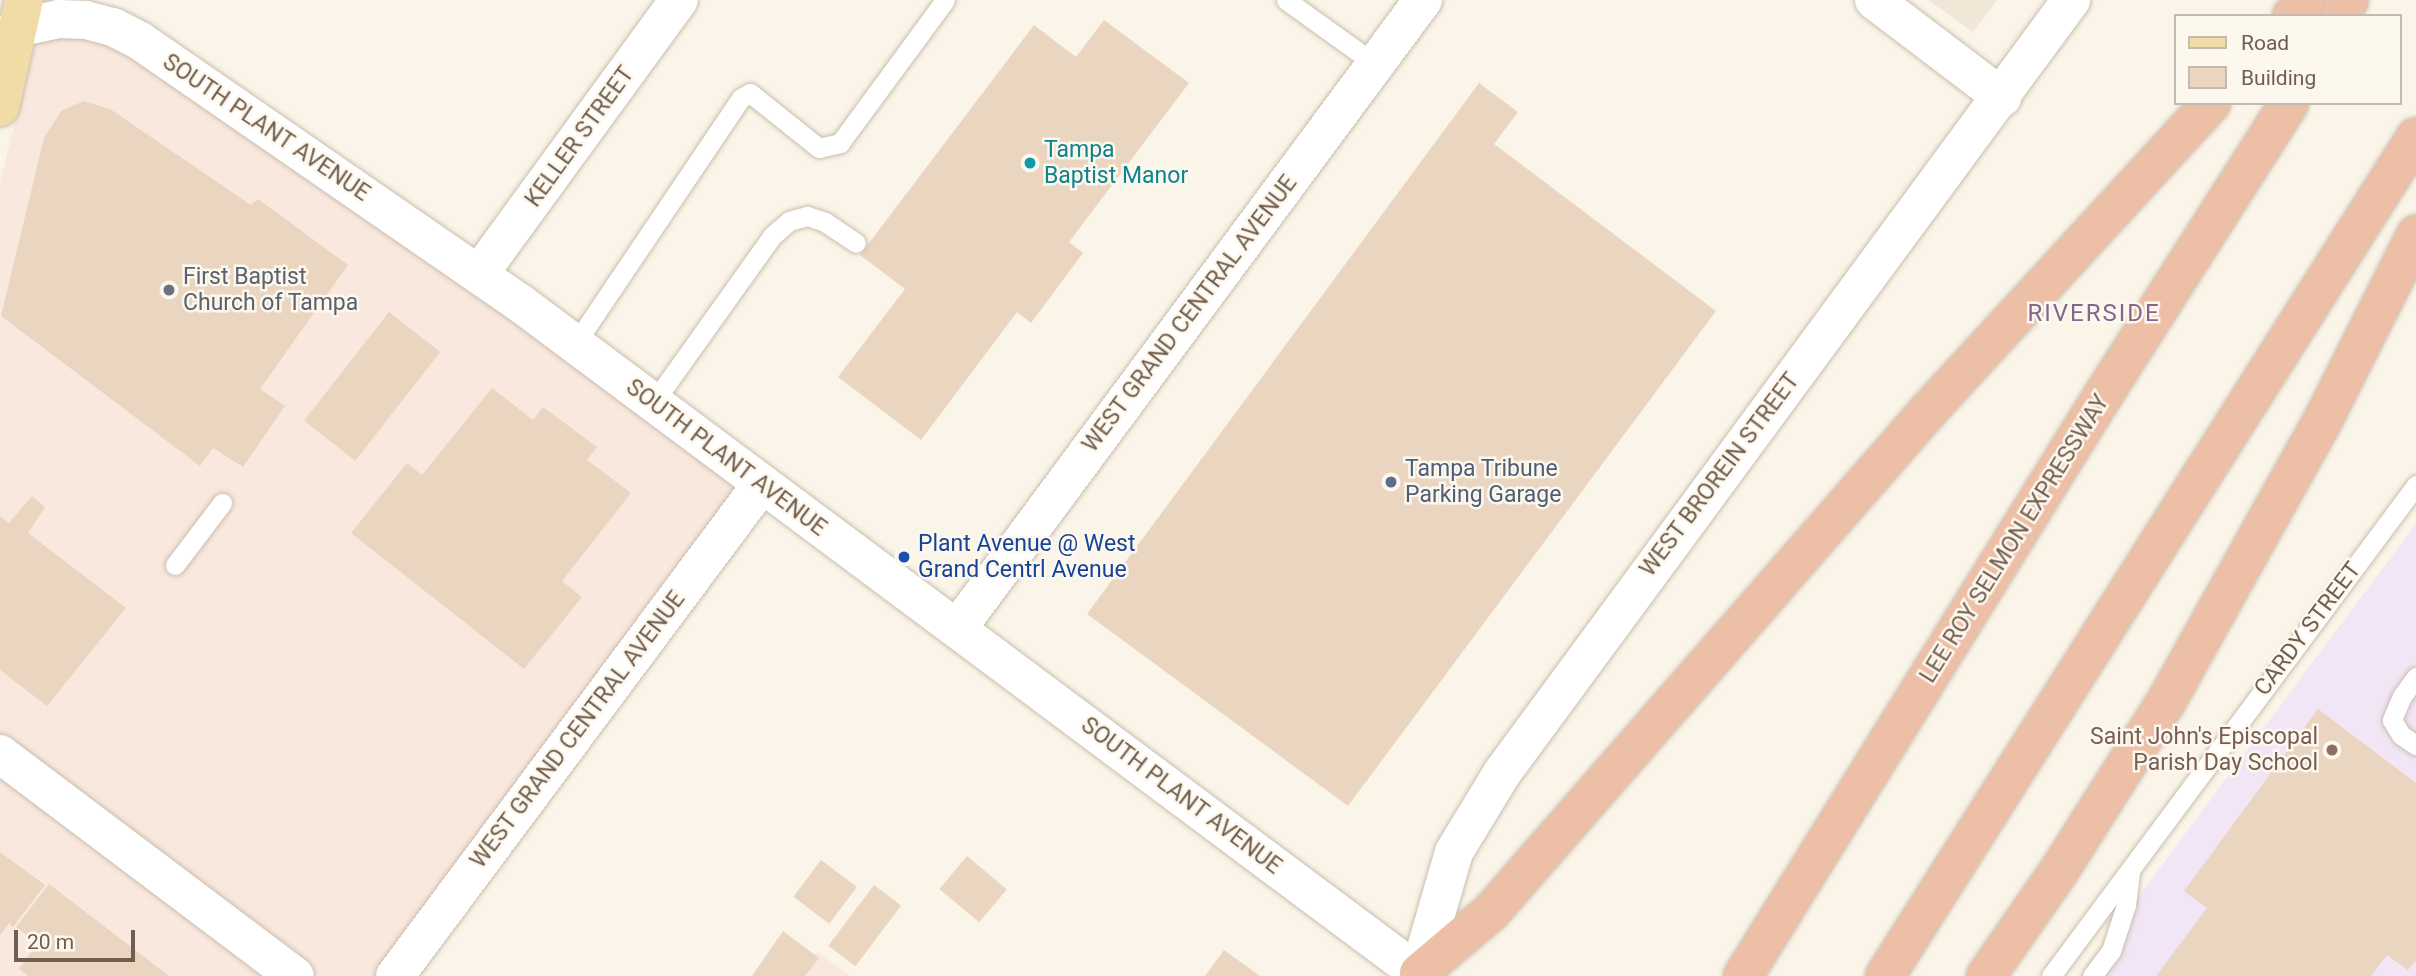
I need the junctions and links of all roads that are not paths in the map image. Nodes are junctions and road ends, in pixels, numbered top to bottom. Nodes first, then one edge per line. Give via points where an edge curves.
1 (679, 0) edge
2 (945, 0) edge
3 (1286, 0) edge
4 (1423, 0) edge
5 (1874, 0) edge
6 (2071, 0) edge
7 (2306, 0) edge
8 (2294, 14) edge
9 (14, 22) edge
10 (1375, 64) junction
11 (2001, 97) junction
12 (2209, 105) edge
13 (2288, 105) edge
14 (0, 107) edge
15 (2416, 137) edge
16 (2416, 235) edge
17 (856, 243) dead end
18 (480, 274) junction
19 (575, 344) junction
20 (653, 403) junction
21 (761, 485) junction
22 (2416, 485) edge
23 (222, 503) dead end
24 (175, 565) dead end
25 (957, 629) junction
26 (2416, 677) edge
27 (2416, 745) edge
28 (0, 754) edge
29 (2130, 868) junction
30 (1420, 975) edge
31 (295, 976) edge
32 (395, 976) edge
33 (1743, 976) edge
34 (1885, 976) edge
35 (1986, 976) edge
36 (2051, 976) edge
37 (2092, 976) edge

1 - 18 street, KELLER STREET
2 - 19 lane via 840,142 819,148 750,93 741,98
3 - 10 lane
4 - 10 street, WEST GRAND CENTRAL AVENUE
5 - 11 street
6 - 11 street, WEST BROREIN STREET
7 - 8 highway
9 - 14 main road
9 - 18 street, SOUTH PLANT AVENUE via 86,20 122,32
10 - 25 street, WEST GRAND CENTRAL AVENUE
11 - 30 street, WEST BROREIN STREET via 1484,800 1454,852
12 - 30 highway via 1928,411 1491,912
13 - 33 highway, LEE ROY SELMON EXPRESSWAY
15 - 34 highway
16 - 35 highway via 2302,459 2166,702
17 - 20 lane via 807,216 789,221 772,236
18 - 19 street, SOUTH PLANT AVENUE
19 - 20 street, SOUTH PLANT AVENUE
20 - 21 street, SOUTH PLANT AVENUE
21 - 25 street, SOUTH PLANT AVENUE
21 - 32 street, WEST GRAND CENTRAL AVENUE
22 - 29 lane, CARDY STREET
23 - 24 lane
25 - 30 street, SOUTH PLANT AVENUE
26 - 27 lane via 2392,720 2401,735
28 - 31 street
29 - 36 lane, CARDY STREET
29 - 37 lane via 2126,905 2111,951

